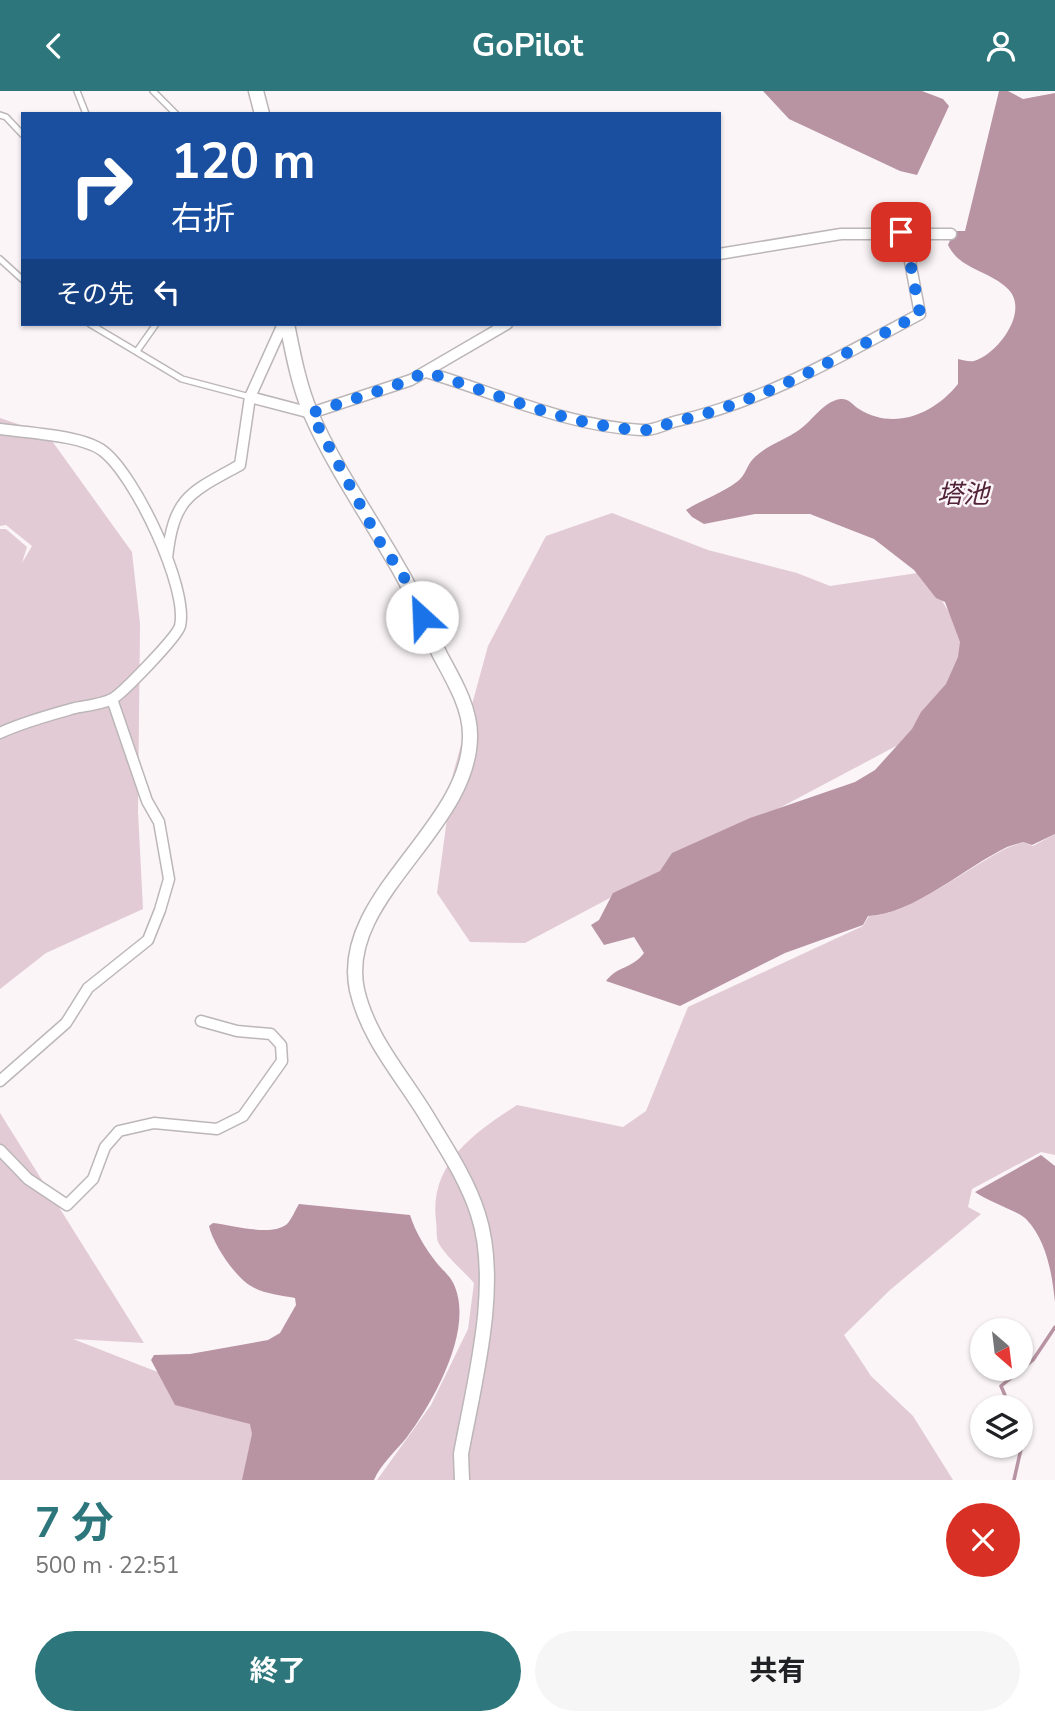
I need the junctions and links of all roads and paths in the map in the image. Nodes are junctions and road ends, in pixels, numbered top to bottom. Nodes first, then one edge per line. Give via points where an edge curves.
1 (77, 91) edge
2 (153, 91) edge
3 (256, 91) edge
4 (85, 112) edge
5 (174, 112) edge
6 (261, 112) edge
7 (0, 115) edge
8 (21, 133) edge
9 (901, 232) junction
10 (951, 235) dead end
11 (721, 254) edge
12 (0, 259) edge
13 (21, 278) edge
14 (93, 326) edge
15 (155, 326) edge
16 (284, 326) edge
17 (286, 326) edge
18 (503, 326) edge
19 (137, 351) junction
20 (426, 372) junction
21 (250, 397) junction
22 (311, 413) junction
23 (0, 429) edge
24 (167, 563) junction
25 (112, 699) junction
26 (0, 733) edge
27 (201, 1021) dead end
28 (0, 1081) edge
29 (0, 1150) edge
30 (462, 1480) edge

1 - 4 lane
2 - 5 lane
3 - 6 street
7 - 8 lane
9 - 10 street
9 - 11 street via 841,234
9 - 20 street via 920,314 824,365 711,414 650,430 584,423
12 - 13 lane
14 - 19 lane
15 - 19 lane
16 - 21 street
17 - 22 street
18 - 20 street
19 - 21 lane via 182,379
20 - 22 street
21 - 22 street
21 - 24 street via 240,465 193,491 171,523
22 - 30 street via 456,678 470,735 461,782 426,839 384,892 358,948 356,987 368,1026 451,1157 478,1214 487,1275 461,1454
23 - 24 street via 87,443 103,451 130,482
24 - 25 street via 182,597 180,628
25 - 26 street
25 - 28 street via 147,801 159,822 169,879 160,911 148,940 88,988 66,1023
27 - 29 street via 271,1034 281,1045 282,1061 243,1116 217,1129 154,1123 119,1131 105,1147 93,1179 67,1205 28,1179

